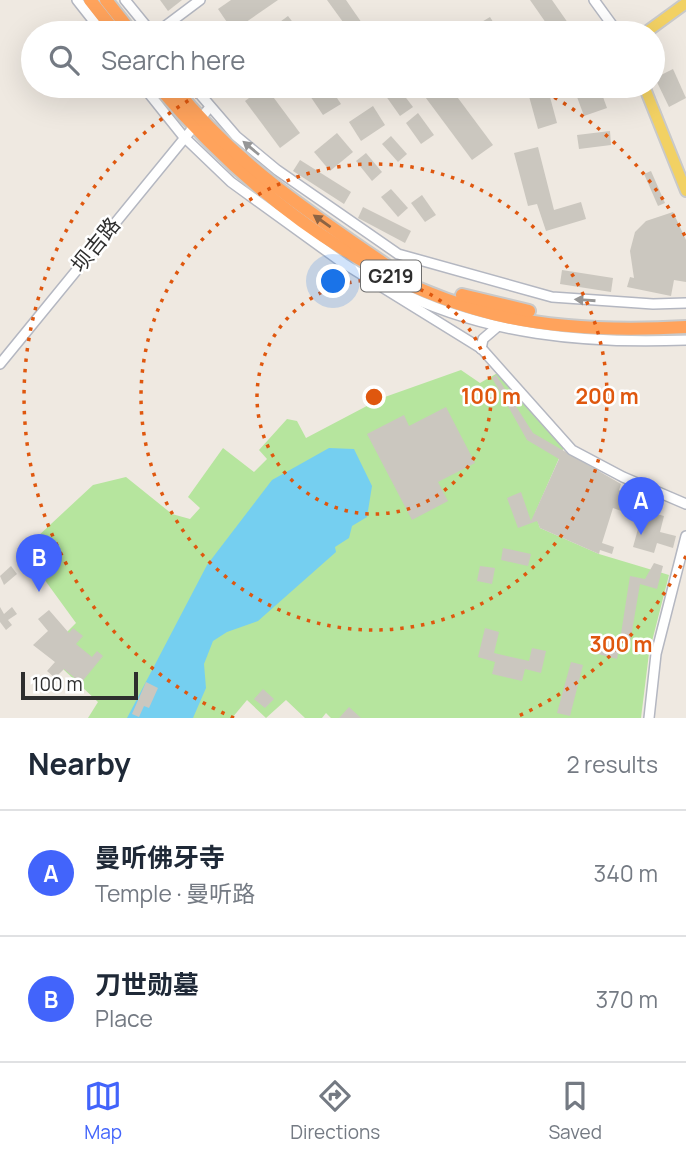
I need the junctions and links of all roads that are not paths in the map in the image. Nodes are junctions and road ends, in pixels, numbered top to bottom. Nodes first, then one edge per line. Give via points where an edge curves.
1 (77, 0) edge
2 (90, 0) edge
3 (106, 0) edge
4 (125, 0) edge
5 (200, 0) edge
6 (594, 0) edge
7 (686, 3) edge
8 (94, 21) edge
9 (107, 21) edge
10 (123, 21) edge
11 (143, 21) edge
12 (171, 21) edge
13 (609, 21) edge
14 (661, 21) edge
15 (158, 98) edge
16 (168, 98) edge
17 (178, 98) edge
18 (203, 98) edge
19 (649, 98) edge
20 (210, 107) junction
21 (191, 127) junction
22 (686, 191) edge
23 (346, 258) junction
24 (686, 303) edge
25 (686, 319) edge
26 (497, 327) junction
27 (686, 327) edge
28 (686, 340) edge
29 (481, 349) junction
30 (0, 364) edge
31 (686, 504) edge
32 (686, 536) edge
33 (649, 718) edge

1 - 8 street
2 - 9 highway
3 - 10 highway
4 - 11 street
5 - 12 street
6 - 13 street
7 - 14 main road
15 - 21 street
16 - 21 highway, G219
17 - 21 highway, G219
18 - 20 street
19 - 22 main road
20 - 21 street, 坝吉路
24 -> 20 street via 552,297 398,254 277,170
21 - 23 highway, G219 via 269,198
25 -> 21 highway, G219 via 555,316 473,300 392,269
21 - 30 street, 坝吉路
23 - 26 street via 401,293
23 - 27 highway, G219 via 475,309 546,323
23 - 29 street
26 - 28 street via 572,337
26 - 29 street via 483,339
29 - 31 street via 572,450
32 - 33 street via 656,654

